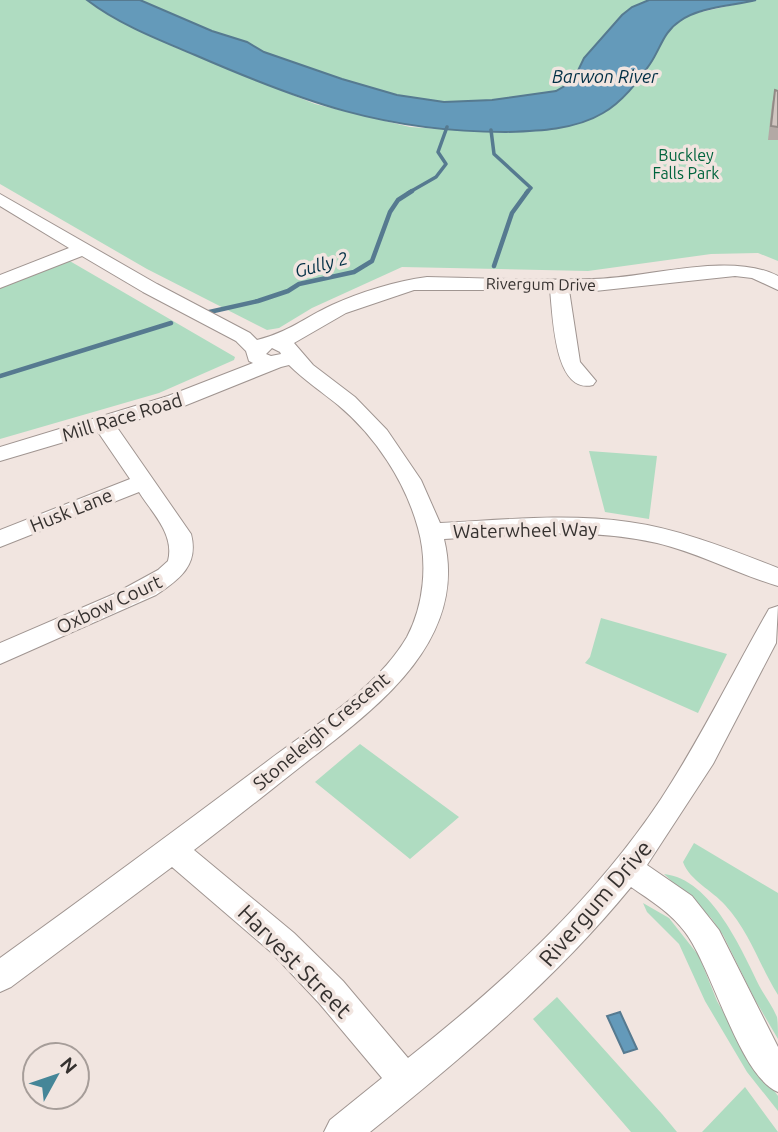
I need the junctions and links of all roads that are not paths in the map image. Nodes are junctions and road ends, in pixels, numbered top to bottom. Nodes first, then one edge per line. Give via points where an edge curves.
1 (0, 199) edge
2 (82, 249) junction
3 (0, 282) edge
4 (778, 284) edge
5 (559, 286) junction
6 (268, 353) junction
7 (586, 381) dead end
8 (104, 424) junction
9 (0, 454) edge
10 (143, 482) junction
11 (431, 532) junction
12 (0, 539) edge
13 (778, 578) edge
14 (778, 615) edge
15 (0, 654) edge
16 (173, 850) junction
17 (627, 868) junction
18 (0, 977) edge
19 (778, 1075) edge
20 (406, 1081) junction
21 (342, 1132) edge

1 - 2 street, Stoneleigh Crescent
2 - 3 street
2 - 6 street, Stoneleigh Crescent
4 - 5 street, Rivergum Drive via 757,273 735,270
5 - 6 street, Rivergum Drive via 411,285 339,309
5 - 7 street via 570,363
6 - 8 street, Mill Race Road via 176,401
6 - 11 street, Stoneleigh Crescent via 313,375 386,441
8 - 9 street, Mill Race Road
8 - 10 street, Oxbow Court
10 - 12 street, Husk Lane
10 - 15 street, Oxbow Court via 179,534 183,549 168,577
11 - 13 street, Waterwheel Way via 570,525 632,530 691,545
11 - 16 street, Stoneleigh Crescent via 437,567 429,612 410,654 352,710
14 - 17 street, Rivergum Drive via 691,779
16 - 18 street, Stoneleigh Crescent
16 - 20 street, Harvest Street via 283,943
17 - 19 street via 695,920
17 - 20 street, Rivergum Drive via 536,971
20 - 21 street, Rivergum Drive

